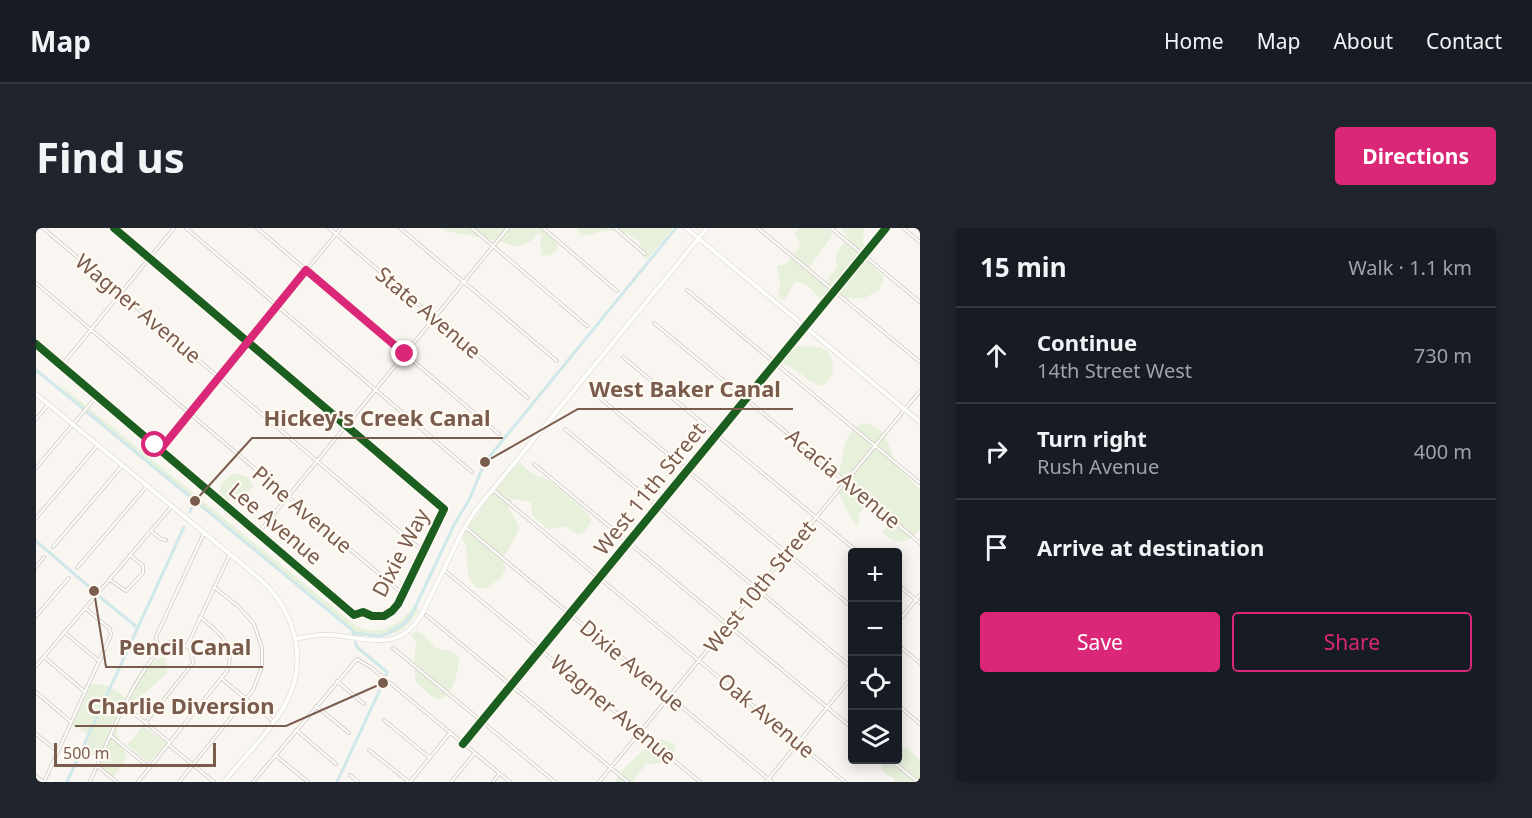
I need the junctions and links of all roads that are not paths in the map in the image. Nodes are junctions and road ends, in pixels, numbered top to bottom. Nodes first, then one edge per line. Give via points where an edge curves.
1 (43, 228) edge
2 (114, 228) edge
3 (174, 228) edge
4 (186, 228) edge
5 (257, 228) edge
6 (329, 228) edge
7 (341, 228) edge
8 (400, 228) edge
9 (471, 228) edge
10 (508, 228) edge
11 (543, 228) edge
12 (615, 228) edge
13 (686, 228) edge
14 (707, 228) edge
15 (758, 228) edge
16 (831, 228) edge
17 (886, 228) edge
18 (903, 228) edge
19 (336, 234) junction
20 (698, 238) junction
21 (920, 242) edge
22 (493, 246) junction
23 (645, 254) dead end
24 (864, 255) junction
25 (150, 258) junction
26 (306, 270) junction
27 (464, 282) junction
28 (36, 283) edge
29 (687, 290) dead end
30 (617, 291) dead end
31 (834, 291) junction
32 (120, 294) junction
33 (920, 302) edge
34 (277, 306) junction
35 (434, 318) junction
36 (654, 323) dead end
37 (587, 326) dead end
38 (805, 327) junction
39 (91, 330) junction
40 (248, 342) junction
41 (36, 344) edge
42 (405, 354) junction
43 (623, 357) dead end
44 (557, 362) dead end
45 (920, 362) edge
46 (776, 363) junction
47 (62, 366) junction
48 (218, 378) junction
49 (376, 390) junction
50 (920, 391) edge
51 (36, 394) edge
52 (596, 394) dead end
53 (97, 396) junction
54 (528, 398) dead end
55 (746, 399) junction
56 (48, 405) junction
57 (905, 410) junction
58 (189, 413) junction
59 (36, 419) edge
60 (920, 422) edge
61 (73, 425) junction
62 (346, 425) junction
63 (565, 429) dead end
64 (499, 434) dead end
65 (717, 435) junction
66 (98, 445) junction
67 (876, 446) junction
68 (160, 450) junction
69 (317, 462) junction
70 (534, 464) dead end
71 (122, 466) junction
72 (36, 468) edge
73 (688, 471) junction
74 (472, 472) dead end
75 (846, 482) junction
76 (920, 483) edge
77 (147, 486) junction
78 (492, 489) junction
79 (288, 497) junction
80 (172, 506) junction
81 (658, 507) junction
82 (816, 517) junction
83 (36, 518) edge
84 (465, 527) junction
85 (151, 531) junction
86 (204, 533) junction
87 (258, 533) junction
88 (166, 540) dead end
89 (629, 542) junction
90 (920, 543) edge
91 (53, 547) dead end
92 (854, 548) edge
93 (424, 552) junction
94 (787, 553) junction
95 (230, 554) junction
96 (130, 555) junction
97 (44, 557) dead end
98 (36, 567) edge
99 (77, 568) dead end
100 (444, 570) junction
101 (69, 578) dead end
102 (599, 578) junction
103 (109, 579) junction
104 (214, 587) junction
105 (758, 589) junction
106 (902, 589) edge
107 (404, 595) junction
108 (920, 595) edge
109 (916, 600) junction
110 (920, 603) edge
111 (848, 604) edge
112 (85, 608) junction
113 (570, 614) junction
114 (354, 615) joint
115 (426, 615) dead end
116 (36, 616) edge
117 (902, 616) edge
118 (200, 617) junction
119 (728, 625) junction
120 (64, 632) junction
121 (296, 639) junction
122 (187, 646) junction
123 (393, 648) dead end
124 (902, 649) edge
125 (162, 650) junction
126 (540, 650) junction
127 (44, 657) junction
128 (99, 661) junction
129 (699, 661) junction
130 (920, 663) edge
131 (36, 664) edge
132 (848, 665) edge
133 (222, 679) junction
134 (337, 681) junction
135 (848, 682) edge
136 (511, 686) junction
137 (36, 692) edge
138 (85, 692) junction
139 (669, 697) junction
140 (246, 699) junction
141 (364, 704) dead end
142 (125, 706) junction
143 (316, 706) junction
144 (828, 707) junction
145 (902, 709) edge
146 (384, 720) dead end
147 (71, 722) junction
148 (273, 722) junction
149 (482, 722) junction
150 (145, 723) junction
151 (848, 724) edge
152 (920, 724) edge
153 (296, 730) junction
154 (640, 732) junction
155 (349, 733) dead end
156 (450, 733) junction
157 (36, 734) edge
158 (111, 736) junction
159 (798, 743) junction
160 (169, 744) junction
161 (463, 744) junction
162 (369, 750) dead end
163 (57, 752) junction
164 (475, 753) junction
165 (275, 755) junction
166 (430, 758) junction
167 (336, 764) dead end
168 (897, 764) edge
169 (193, 765) junction
170 (97, 766) junction
171 (150, 768) junction
172 (611, 768) junction
173 (500, 774) junction
174 (350, 775) dead end
175 (36, 776) edge
176 (767, 780) edge
177 (255, 781) edge
178 (43, 782) edge
179 (90, 782) edge
180 (117, 782) edge
181 (138, 782) edge
182 (180, 782) edge
183 (214, 782) edge
184 (224, 782) edge
185 (308, 782) edge
186 (358, 782) edge
187 (409, 782) edge
188 (451, 782) edge
189 (493, 782) edge
190 (510, 782) edge
191 (555, 782) edge
192 (599, 782) edge
193 (628, 782) edge
194 (700, 782) edge
195 (772, 782) edge
196 (845, 782) edge
197 (918, 782) edge

1 - 32 street, Wagner Avenue
2 - 25 street
3 - 25 street
4 - 34 street
5 - 26 street
6 - 19 street, State Avenue
7 - 19 street
8 - 27 street
9 - 22 street
10 - 22 street
11 - 30 street
12 - 23 street
13 - 20 street
14 - 20 street
15 - 31 street
16 - 24 street
17 - 24 street, West 11th Street
18 - 21 street
19 - 26 street
19 - 35 street, State Avenue
20 - 38 street
20 - 78 street
22 - 27 street
22 - 37 street
24 - 31 street, West 11th Street
24 - 33 street
25 - 32 street
25 - 40 street
26 - 34 street
26 - 42 street
27 - 35 street
27 - 44 street
28 - 39 street, Pine Avenue
29 - 46 street
31 - 38 street, West 11th Street
31 - 45 street
32 - 39 street
32 - 48 street, Wagner Avenue
34 - 40 street
34 - 49 street
35 - 42 street
35 - 54 street, State Avenue
36 - 55 street, Acacia Avenue
38 - 46 street, West 11th Street
38 - 57 street
39 - 47 street
39 - 58 street, Pine Avenue
40 - 48 street
40 - 62 street
41 - 47 street, Lee Avenue
42 - 49 street
42 - 64 street
43 - 65 street
46 - 55 street, West 11th Street
46 - 67 street
47 - 53 street, Lee Avenue
48 - 58 street
48 - 69 street, Wagner Avenue
49 - 62 street
49 - 74 street
50 - 57 street, West 10th Street
51 - 56 street
52 - 73 street
53 - 61 street
53 - 68 street, Lee Avenue
55 - 65 street, West 11th Street
55 - 75 street, Acacia Avenue
56 - 59 street
56 - 61 street
57 - 60 street
57 - 67 street, West 10th Street
58 - 68 street
58 - 79 street, Pine Avenue
61 - 66 street
61 - 72 street
62 - 69 street
62 - 93 street, Dixie Way via 444,509
63 - 81 street
65 - 73 street, West 11th Street
65 - 82 street
66 - 71 street
66 - 83 street
67 - 75 street, West 10th Street
67 - 76 street
68 - 87 street, Lee Avenue
69 - 79 street
69 - 93 street, Wagner Avenue
70 - 89 street
71 - 77 street
71 - 91 street
73 - 81 street, West 11th Street
73 - 94 street
75 - 82 street, West 10th Street
75 - 90 street, Acacia Avenue
77 - 80 street
77 - 99 street
78 - 84 street
78 - 102 street, Oak Avenue
79 - 87 street
79 - 107 street, Pine Avenue
80 - 85 street
80 - 86 street
81 - 89 street, West 11th Street
81 - 105 street
82 - 92 street
82 - 94 street, West 10th Street
84 - 100 street
84 - 113 street, Dixie Avenue
85 - 88 street
85 - 96 street
86 - 95 street
86 - 125 street via 156,637
87 - 114 street, Lee Avenue
89 - 102 street, West 11th Street
89 - 119 street
93 - 107 street, Dixie Way
94 - 105 street, West 10th Street
94 - 111 street
95 - 104 street
95 - 121 street via 275,594
96 - 103 street
96 - 103 street via 144,568 128,590 123,591
97 - 98 street
100 - 121 street via 418,621 397,637 376,641 331,635
100 - 126 street, Wagner Avenue
101 - 116 street
102 - 113 street, West 11th Street
102 - 129 street, Oak Avenue
103 - 112 street
104 - 118 street
104 - 140 street via 247,615 260,639 261,673
105 - 119 street, West 10th Street
105 - 132 street
106 - 109 street
107 - 114 street, Dixie Way via 386,615
108 - 109 street
109 - 110 street
109 - 117 street
112 - 120 street
112 - 128 street via 111,631
113 - 126 street, West 11th Street
113 - 139 street, Dixie Avenue
115 - 136 street
118 - 122 street
118 - 133 street via 221,633 229,646 230,661
119 - 129 street, West 10th Street
119 - 144 street
120 - 127 street
120 - 128 street
121 - 148 street via 293,684
122 - 125 street via 176,639
122 - 150 street via 193,654 192,666
123 - 149 street
124 - 130 street
125 - 142 street via 140,674
126 - 136 street, West 11th Street
126 - 154 street, Wagner Avenue
127 - 131 street
127 - 138 street
128 - 138 street
129 - 139 street, West 10th Street
129 - 159 street, Oak Avenue
133 - 140 street
133 - 160 street
134 - 141 street
134 - 143 street
134 - 156 street via 357,658
135 - 144 street
136 - 149 street, West 11th Street
136 - 172 street
137 - 147 street
138 - 147 street
139 - 154 street, West 10th Street
139 - 176 street, Dixie Avenue
140 - 148 street
140 - 169 street
142 - 150 street
142 - 158 street
143 - 153 street
143 - 155 street
144 - 151 street
144 - 159 street
145 - 152 street
146 - 166 street
147 - 163 street
148 - 184 street
149 - 161 street, West 11th Street
149 - 191 street
150 - 160 street
153 - 165 street
153 - 167 street
154 - 172 street, West 10th Street
154 - 194 street, Wagner Avenue
156 - 161 street
156 - 166 street
157 - 163 street
158 - 170 street
158 - 171 street
159 - 176 street
159 - 196 street, Oak Avenue
160 - 169 street
160 - 171 street
161 - 164 street
162 - 187 street
163 - 178 street
164 - 173 street
164 - 188 street
165 - 177 street
165 - 185 street
166 - 187 street
168 - 197 street
169 - 182 street
169 - 183 street
170 - 179 street
170 - 180 street
171 - 181 street
172 - 192 street, West 10th Street
172 - 193 street
173 - 189 street
173 - 190 street
174 - 186 street
175 - 178 street
176 - 195 street, Dixie Avenue

